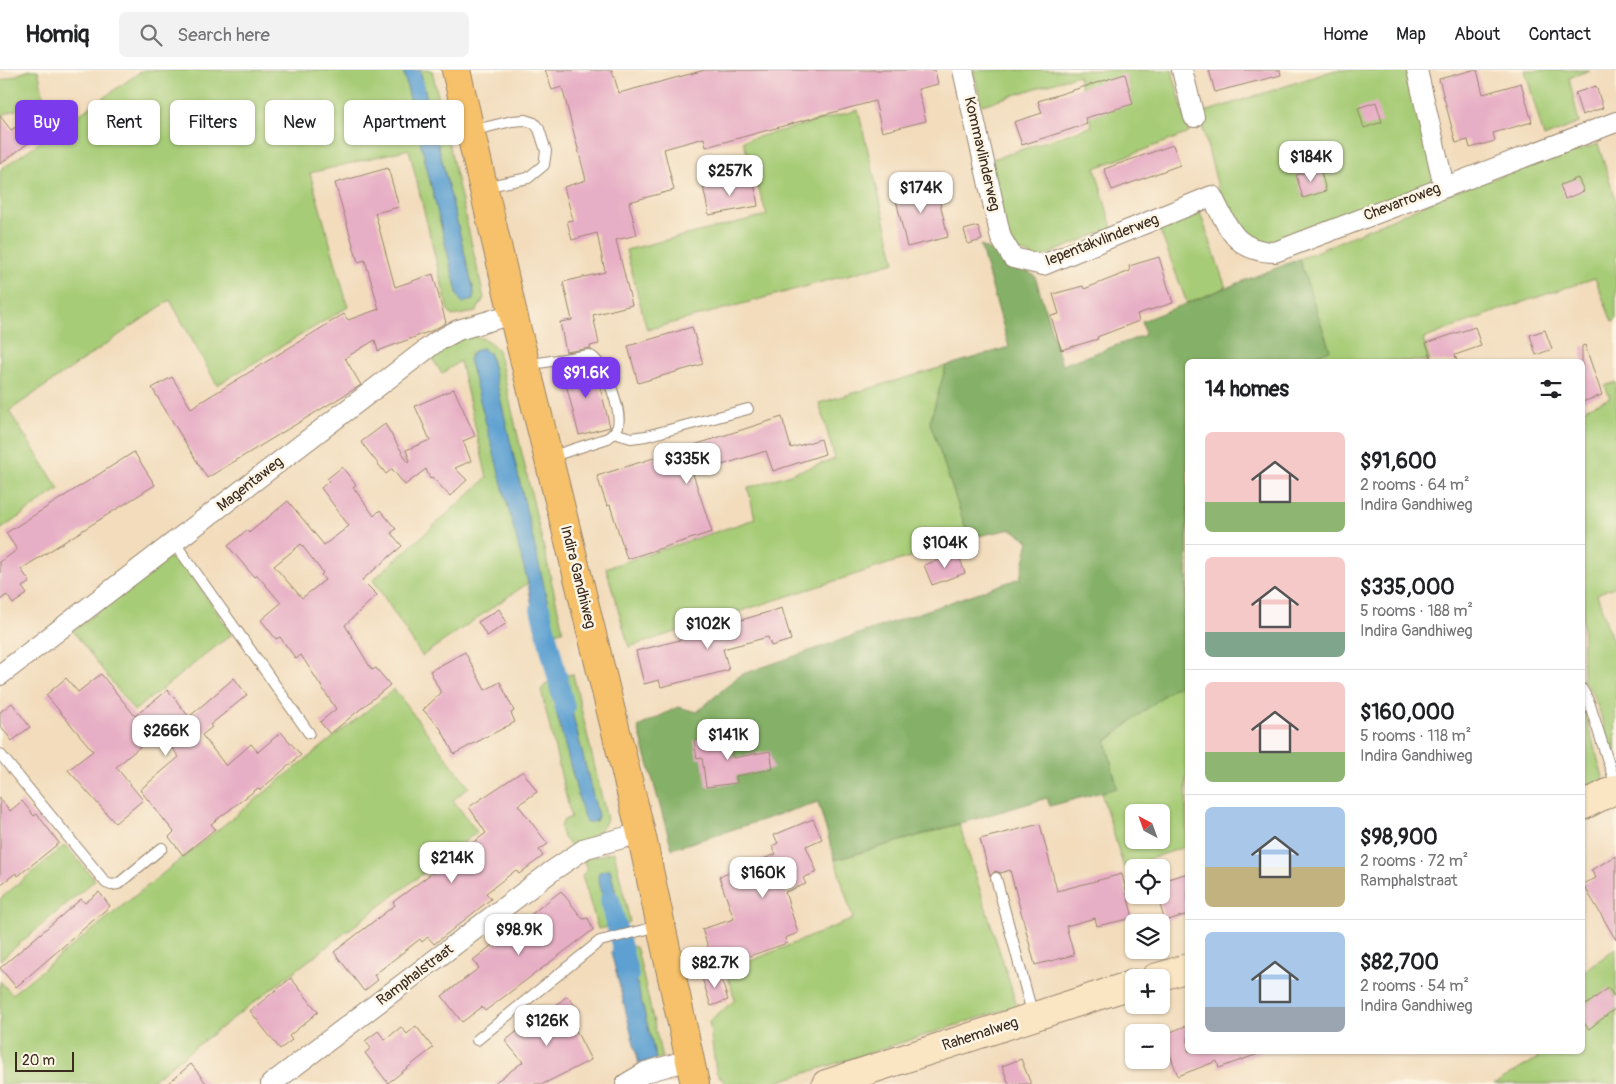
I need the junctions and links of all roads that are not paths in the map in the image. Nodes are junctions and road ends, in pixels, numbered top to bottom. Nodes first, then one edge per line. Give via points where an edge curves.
1 (456, 70) edge
2 (963, 70) edge
3 (1182, 70) edge
4 (1417, 70) edge
5 (1194, 117) dead end
6 (1616, 122) edge
7 (470, 131) junction
8 (1444, 186) junction
9 (483, 187) junction
10 (1212, 196) joint
11 (1002, 238) joint
12 (512, 314) junction
13 (525, 365) junction
14 (748, 409) dead end
15 (614, 433) junction
16 (548, 458) junction
17 (174, 542) junction
18 (0, 675) edge
19 (1585, 694) edge
20 (309, 733) dead end
21 (0, 754) edge
22 (1616, 787) edge
23 (1585, 804) edge
24 (641, 833) junction
25 (162, 848) dead end
26 (996, 878) dead end
27 (659, 926) junction
28 (1185, 969) edge
29 (1170, 973) edge
30 (1125, 987) edge
31 (1033, 1017) junction
32 (477, 1040) dead end
33 (692, 1072) edge
34 (271, 1084) edge
35 (626, 1084) edge
36 (826, 1084) edge

1 - 7 main road, Indira Gandhiweg
2 - 11 street, Kommavlinderweg
3 - 5 street
4 - 8 street
6 - 8 street, Chevarroweg
7 - 9 main road, Indira Gandhiweg
7 - 9 lane via 525,120 539,129 546,150 544,165 528,178
8 - 10 street, Chevarroweg via 1274,252 1256,252 1233,236
9 - 12 main road, Indira Gandhiweg
10 - 11 street, Iepentakvlinderweg via 1043,265 1013,258
12 - 13 main road, Indira Gandhiweg
12 - 17 street, Magentaweg via 458,330 436,342
13 - 15 lane via 589,355 599,361 618,414
13 - 16 main road, Indira Gandhiweg
14 - 15 lane via 646,436 631,438
15 - 16 lane via 608,438
16 - 24 main road, Indira Gandhiweg
17 - 18 street, Magentaweg
17 - 20 lane
19 - 22 lane
21 - 25 lane via 106,883 118,884
22 - 23 street
24 - 27 main road, Indira Gandhiweg
24 - 34 street, Ramphalstraat via 586,848 552,871
26 - 31 lane
27 - 32 lane via 600,941
27 - 33 main road, Indira Gandhiweg
28 - 29 street
30 - 31 street, Rahemalweg
31 - 36 street, Rahemalweg
33 - 35 street via 646,1072

